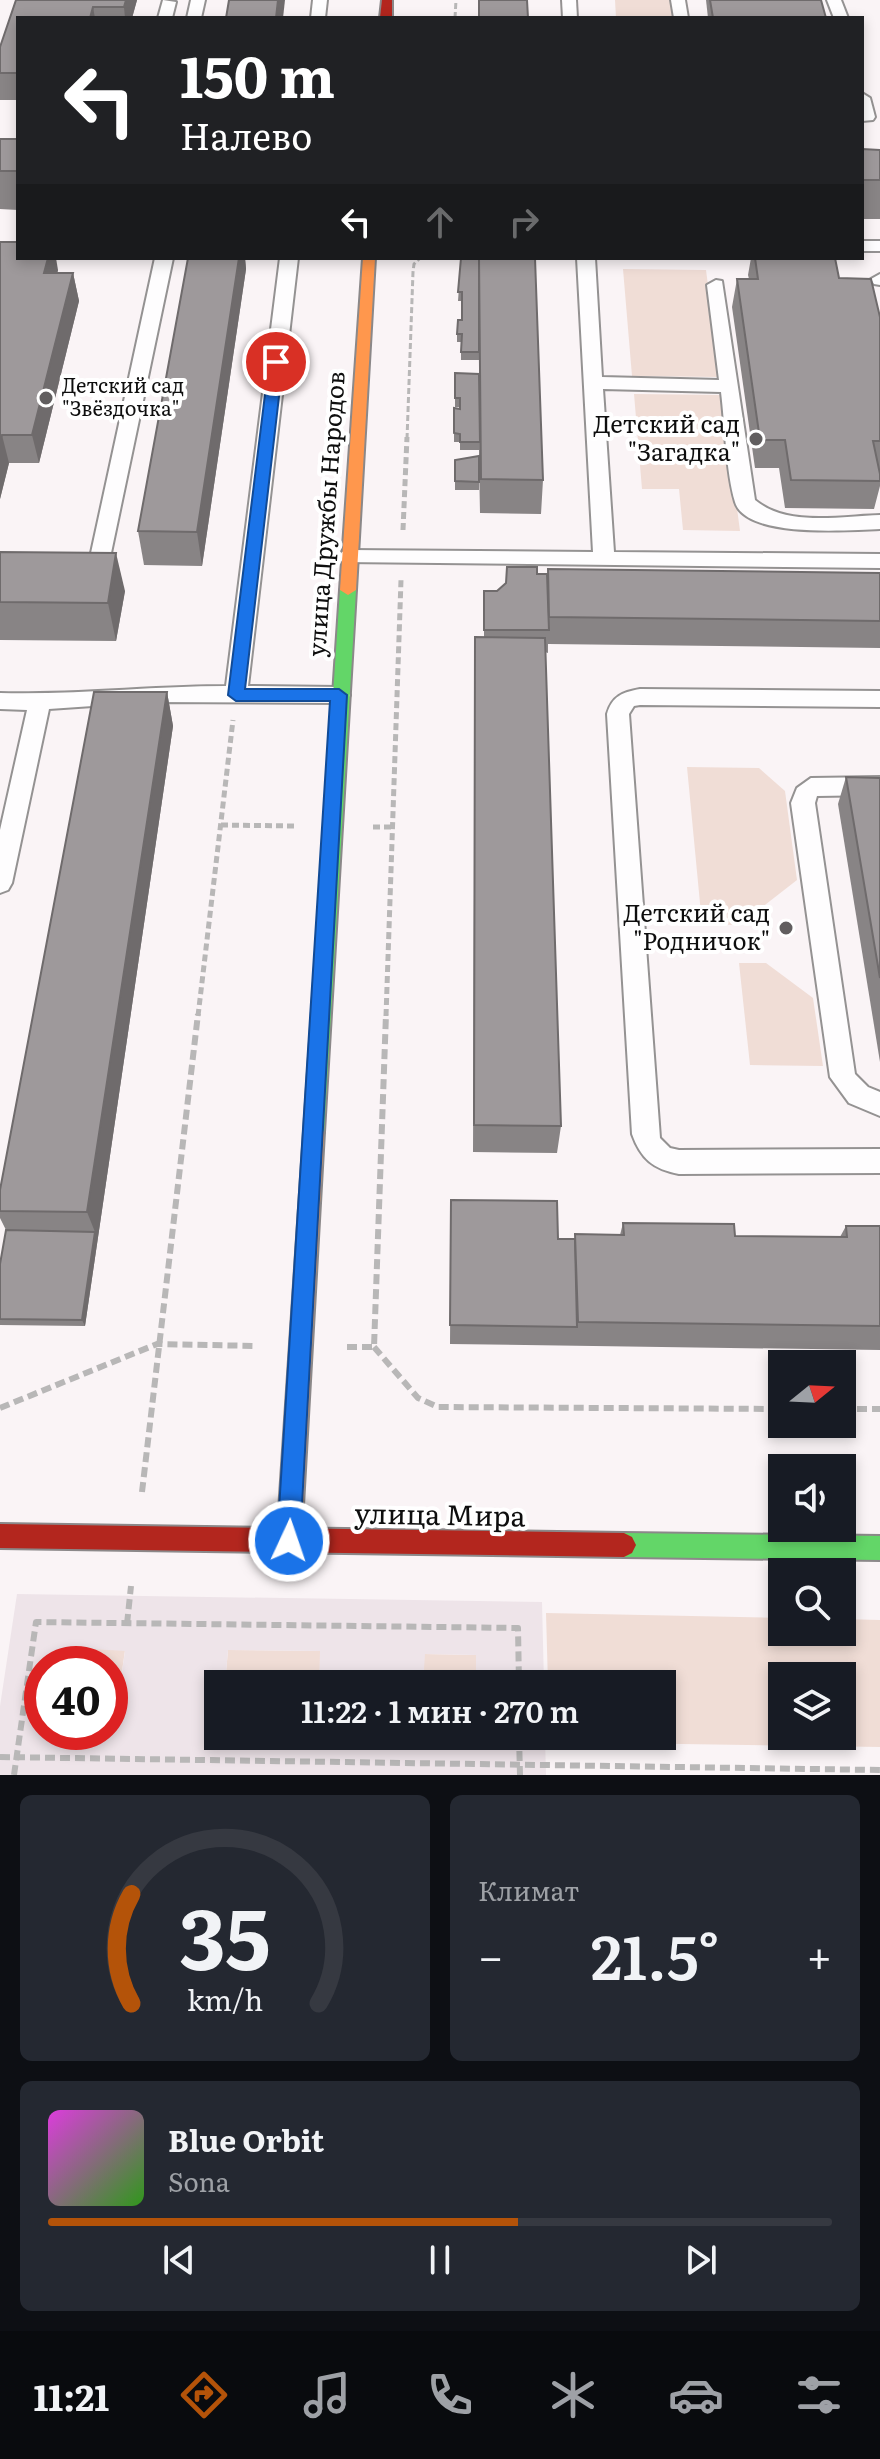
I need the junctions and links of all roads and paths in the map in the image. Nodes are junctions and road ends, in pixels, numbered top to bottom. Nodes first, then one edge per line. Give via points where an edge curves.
1 (169, 2) dead end
2 (166, 16) edge
3 (164, 260) edge
4 (289, 260) edge
5 (369, 260) edge
6 (586, 260) edge
7 (716, 285) dead end
8 (594, 383) junction
9 (729, 386) junction
10 (880, 522) edge
11 (349, 557) junction
12 (604, 559) junction
13 (880, 561) edge
14 (58, 572) edge
15 (236, 695) junction
16 (339, 695) junction
17 (880, 699) edge
18 (0, 701) edge
19 (40, 702) junction
20 (880, 786) edge
21 (0, 883) edge
22 (880, 1104) edge
23 (880, 1161) edge
24 (157, 1344) junction
25 (374, 1347) dead end
26 (0, 1408) edge
27 (768, 1409) edge
28 (856, 1409) edge
29 (880, 1409) edge
30 (0, 1536) edge
31 (137, 1537) junction
32 (289, 1541) junction
33 (880, 1548) edge
34 (127, 1624) junction
35 (519, 1670) edge
36 (519, 1750) edge
37 (0, 1757) edge
38 (17, 1757) junction
39 (520, 1765) junction
40 (880, 1770) edge
41 (14, 1775) edge
42 (520, 1775) edge

1 - 2 lane
3 - 14 lane via 101,553 85,570
4 - 15 lane
5 - 11 street, улица Дружбы Народов
6 - 8 lane
7 - 9 lane
8 - 9 lane
8 - 12 lane
9 - 10 lane via 745,503 752,512 772,521
11 - 12 lane
11 - 16 street, улица Дружбы Народов
12 - 13 lane
15 - 16 lane
15 - 19 lane via 151,694
15 - 24 path
16 - 32 street, улица Дружбы Народов
17 - 23 lane via 640,697 628,699 618,714 650,1150 679,1162
18 - 19 lane
19 - 21 lane
20 - 22 lane via 811,787 803,803 843,1077 852,1091
24 - 26 path
24 - 31 path
25 - 27 path via 418,1398 438,1407
28 - 29 path
30 - 31 street, улица Мира
31 - 32 street, улица Мира
31 - 34 path
32 - 33 street, улица Мира
34 - 35 path via 518,1628
34 - 38 path via 36,1622
36 - 39 path
37 - 38 path
38 - 39 path
38 - 41 path
39 - 40 path
39 - 42 path

